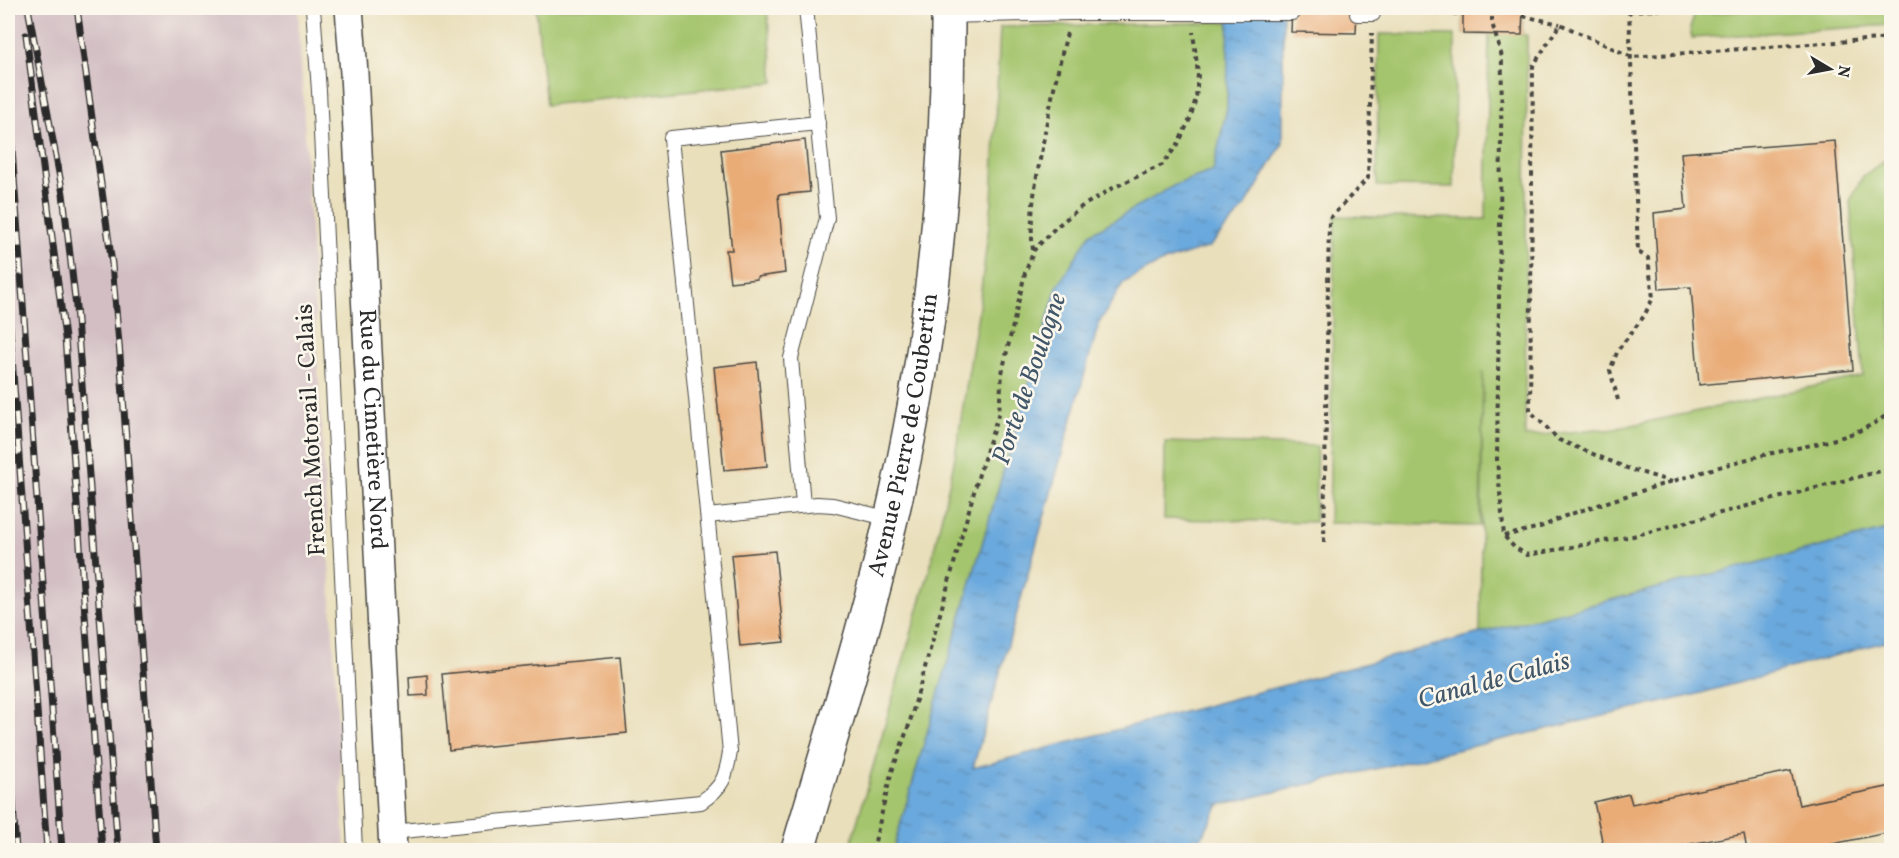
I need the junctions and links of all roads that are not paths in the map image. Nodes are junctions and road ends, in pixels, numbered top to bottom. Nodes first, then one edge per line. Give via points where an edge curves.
1 (313, 8) edge
2 (349, 8) edge
3 (806, 8) edge
4 (942, 13) edge
5 (1292, 13) dead end
6 (1357, 14) dead end
7 (1373, 14) road end
8 (818, 123) junction
9 (803, 505) junction
10 (708, 516) junction
11 (891, 519) junction
12 (393, 841) edge
13 (355, 850) edge
14 (798, 850) edge

1 - 13 lane, French Motorail - Calais
2 - 12 street, Rue du Cimetière Nord
3 - 8 lane
4 - 5 lane
4 - 11 street, Avenue Pierre de Coubertin via 946,119 930,297 914,407
6 - 7 lane
8 - 9 lane via 827,218 791,358
8 - 10 lane via 671,138
9 - 10 lane
9 - 11 lane via 833,505
10 - 12 lane via 730,752 727,775 716,792 701,802
11 - 14 street, Avenue Pierre de Coubertin

